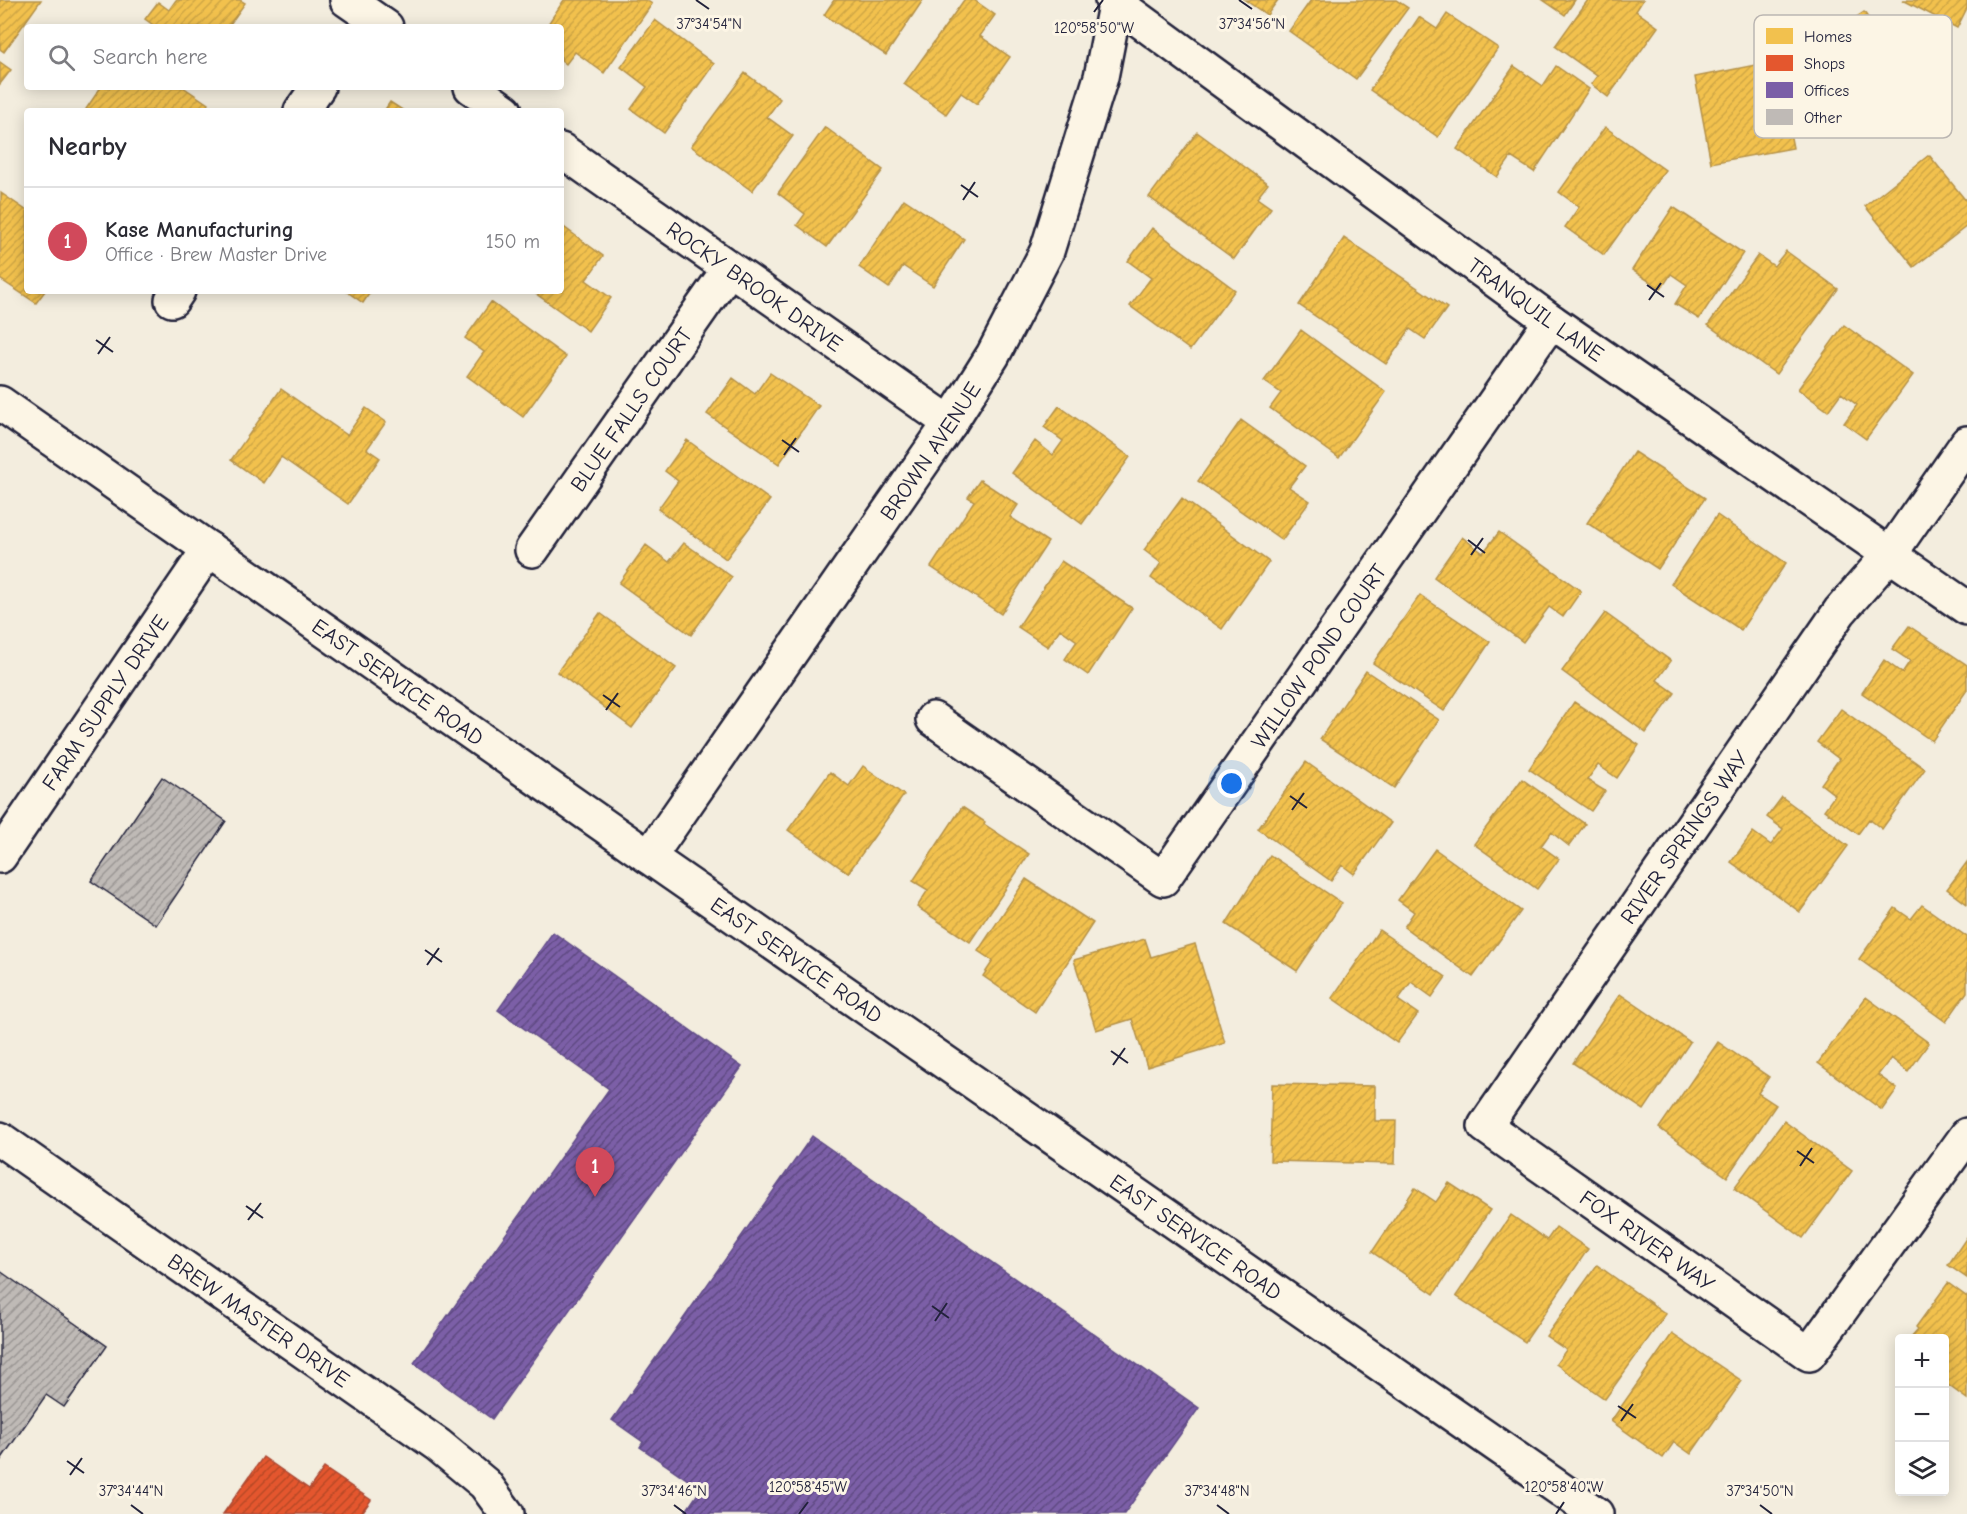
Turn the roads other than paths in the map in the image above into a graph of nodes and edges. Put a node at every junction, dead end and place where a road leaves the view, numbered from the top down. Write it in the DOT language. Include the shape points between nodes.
graph roads {
  1 [pos="1115,1"];
  2 [pos="316,90"];
  3 [pos="475,90"];
  4 [pos="303,108"];
  5 [pos="502,108"];
  6 [pos="564,152"];
  7 [pos="729,269"];
  8 [pos="1551,321"];
  9 [pos="0,403"];
  10 [pos="950,423"];
  11 [pos="1967,443"];
  12 [pos="209,549"];
  13 [pos="532,550"];
  14 [pos="1890,554"];
  15 [pos="1967,608"];
  16 [pos="933,719"];
  17 [pos="0,856"];
  18 [pos="649,857"];
  19 [pos="1485,1126"];
  20 [pos="1967,1135"];
  21 [pos="0,1139"];
  22 [pos="507,1514"];
  23 [pos="1596,1514"];
  1 -- 8 [label="street, TRANQUIL LANE"];
  1 -- 10 [label="street, BROWN AVENUE" via="1101,77 1047,251 993,354"];
  2 -- 4 [label="street"];
  3 -- 5 [label="street"];
  6 -- 7 [label="street, ROCKY BROOK DRIVE"];
  7 -- 10 [label="street, ROCKY BROOK DRIVE"];
  7 -- 13 [label="street, BLUE FALLS COURT"];
  8 -- 14 [label="street, TRANQUIL LANE"];
  8 -- 16 [label="street, WILLOW POND COURT" via="1163,879"];
  9 -- 12 [label="street, EAST SERVICE ROAD"];
  10 -- 18 [label="street, BROWN AVENUE"];
  11 -- 14 [label="street, RIVER SPRINGS WAY"];
  12 -- 17 [label="street, FARM SUPPLY DRIVE"];
  12 -- 18 [label="street, EAST SERVICE ROAD"];
  14 -- 15 [label="street, TRANQUIL LANE"];
  14 -- 19 [label="street, RIVER SPRINGS WAY" via="1840,611"];
  18 -- 23 [label="street, EAST SERVICE ROAD"];
  19 -- 20 [label="street, FOX RIVER WAY" via="1809,1354"];
  21 -- 22 [label="street, BREW MASTER DRIVE" via="438,1445 485,1484"];
}
